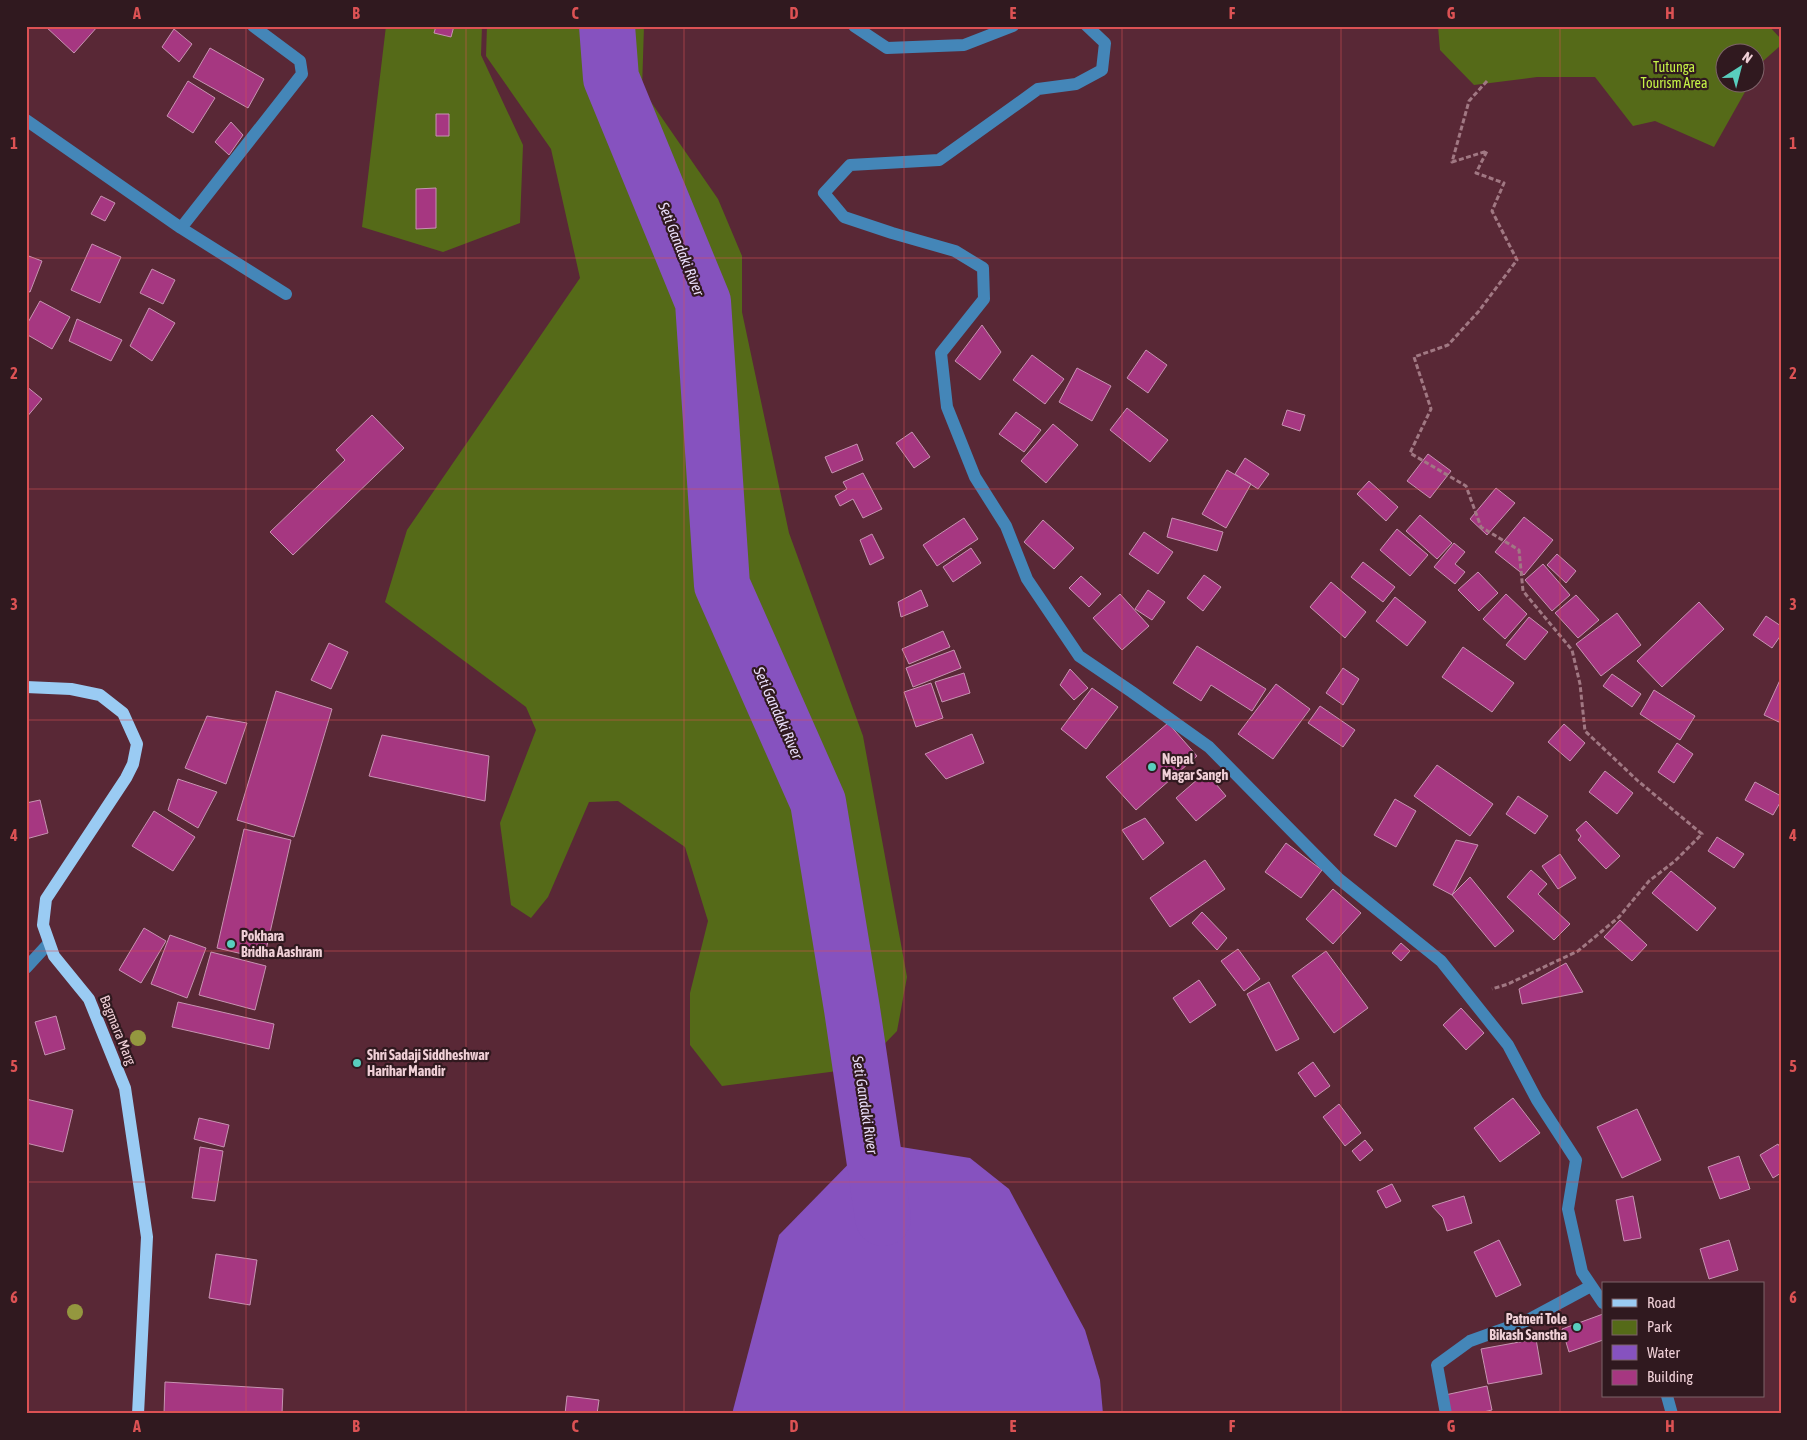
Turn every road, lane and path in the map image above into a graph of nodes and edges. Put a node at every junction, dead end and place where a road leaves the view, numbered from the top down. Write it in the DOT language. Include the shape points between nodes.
graph roads {
  1 [pos="253,26"];
  2 [pos="854,26"];
  3 [pos="1013,26"];
  4 [pos="1087,26"];
  5 [pos="1487,81"];
  6 [pos="26,120"];
  7 [pos="181,228"];
  8 [pos="286,294"];
  9 [pos="26,687"];
  10 [pos="49,944"];
  11 [pos="26,968"];
  12 [pos="1468,995"];
  13 [pos="1591,1286"];
  14 [pos="1602,1301"];
  15 [pos="1668,1398"];
  16 [pos="138,1414"];
  17 [pos="1446,1414"];
  18 [pos="1672,1414"];
  1 -- 7 [label="street" via="300,61 302,74"];
  2 -- 3 [label="street" via="887,48 964,46"];
  4 -- 12 [label="street" via="1105,43 1102,70 1076,84 1038,89 939,160 850,165 824,193 844,217 955,251 983,268 984,299 940,353 947,407 975,477 1006,526 1028,579 1079,656 1209,747 1339,879 1441,961"];
  5 -- 12 [label="path" via="1469,101 1452,162 1487,151 1476,173 1504,183 1492,211 1517,260 1448,345 1414,357 1431,409 1410,453 1466,486 1481,527 1519,550 1523,591 1572,650 1580,684 1585,731 1638,781 1702,834 1676,862 1650,881 1619,917 1578,951 1508,984"];
  6 -- 7 [label="street"];
  7 -- 8 [label="street"];
  9 -- 10 [label="main road, Bagmara Marg" via="71,689 100,695 123,712 137,744 126,778 46,899 43,925"];
  10 -- 11 [label="street"];
  10 -- 16 [label="main road, Bagmara Marg" via="54,956 90,998 125,1088 147,1237"];
  12 -- 13 [label="street" via="1508,1045 1537,1100 1576,1160 1568,1209 1582,1272"];
  13 -- 14 [label="street"];
  13 -- 17 [label="street" via="1526,1321 1470,1341 1437,1365"];
  15 -- 18 [label="street"];
}
